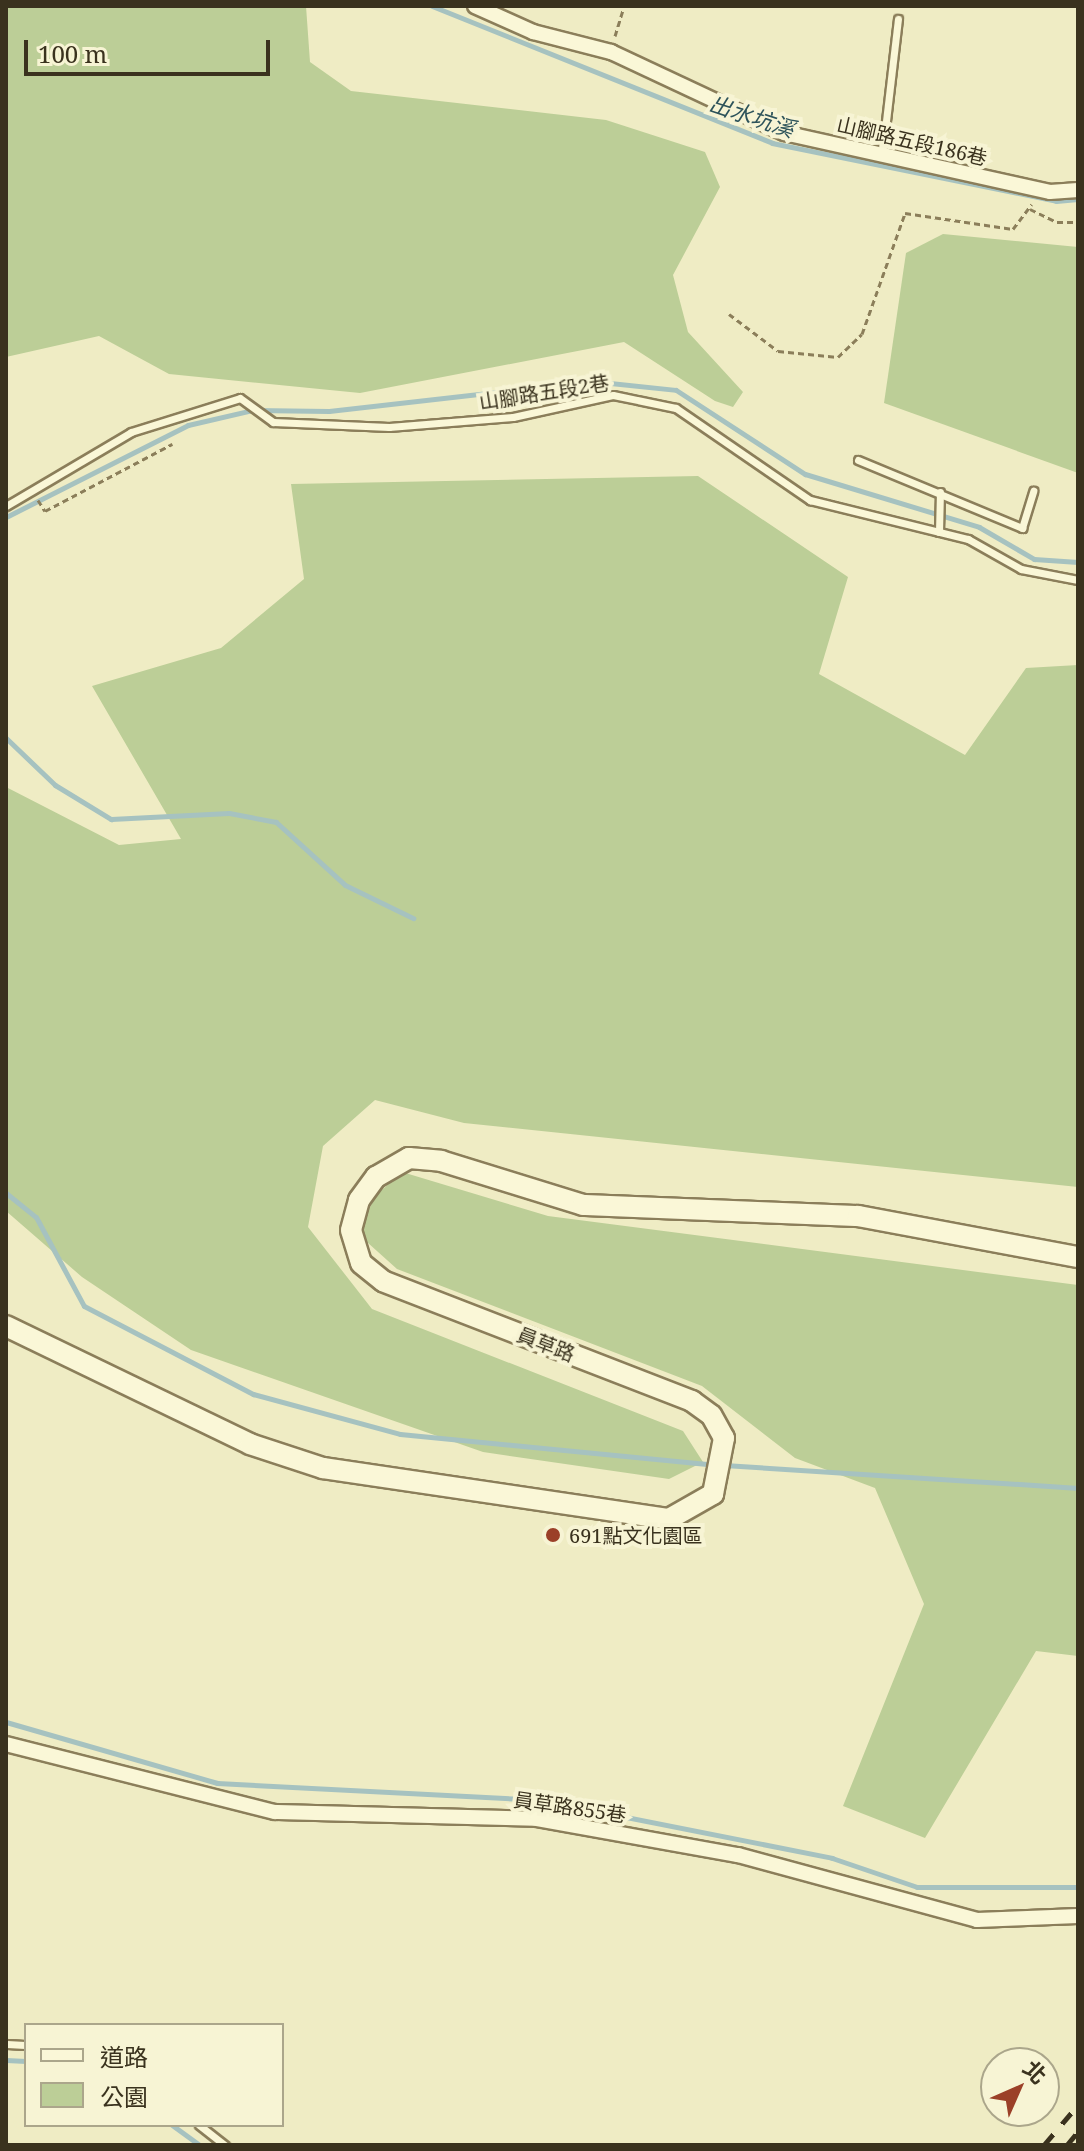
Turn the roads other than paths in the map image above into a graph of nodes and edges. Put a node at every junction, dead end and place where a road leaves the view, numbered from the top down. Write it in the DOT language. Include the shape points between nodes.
graph roads {
  1 [pos="475,6"];
  2 [pos="898,19"];
  3 [pos="882,155"];
  4 [pos="1078,190"];
  5 [pos="858,460"];
  6 [pos="1033,491"];
  7 [pos="940,492"];
  8 [pos="6,506"];
  9 [pos="939,532"];
  10 [pos="1078,580"];
  11 [pos="1078,1257"];
  12 [pos="6,1326"];
  13 [pos="6,1744"];
  14 [pos="1078,1916"];
  15 [pos="202,2127"];
  16 [pos="225,2145"];
  1 -- 3 [label="street, 山腳路五段186巷" via="533,32 611,52 784,133"];
  2 -- 3 [label="lane"];
  3 -- 4 [label="street, 山腳路五段186巷" via="1050,192"];
  5 -- 7 [label="lane"];
  6 -- 7 [label="lane" via="1022,528"];
  7 -- 9 [label="lane"];
  8 -- 9 [label="lane, 山腳路五段2巷" via="131,432 212,404 250,401 273,422 420,424 513,417 613,395 676,408 810,500"];
  9 -- 10 [label="lane, 山腳路五段2巷" via="1054,580"];
  11 -- 12 [label="main road, 員草路" via="858,1216 583,1205 441,1161 409,1158 376,1177 351,1230 361,1263 383,1281 692,1401 711,1415 724,1438 713,1494 669,1519 323,1468 250,1444"];
  13 -- 14 [label="street, 員草路855巷" via="275,1812 537,1819 738,1855 977,1920"];
  15 -- 16 [label="lane"];
}
